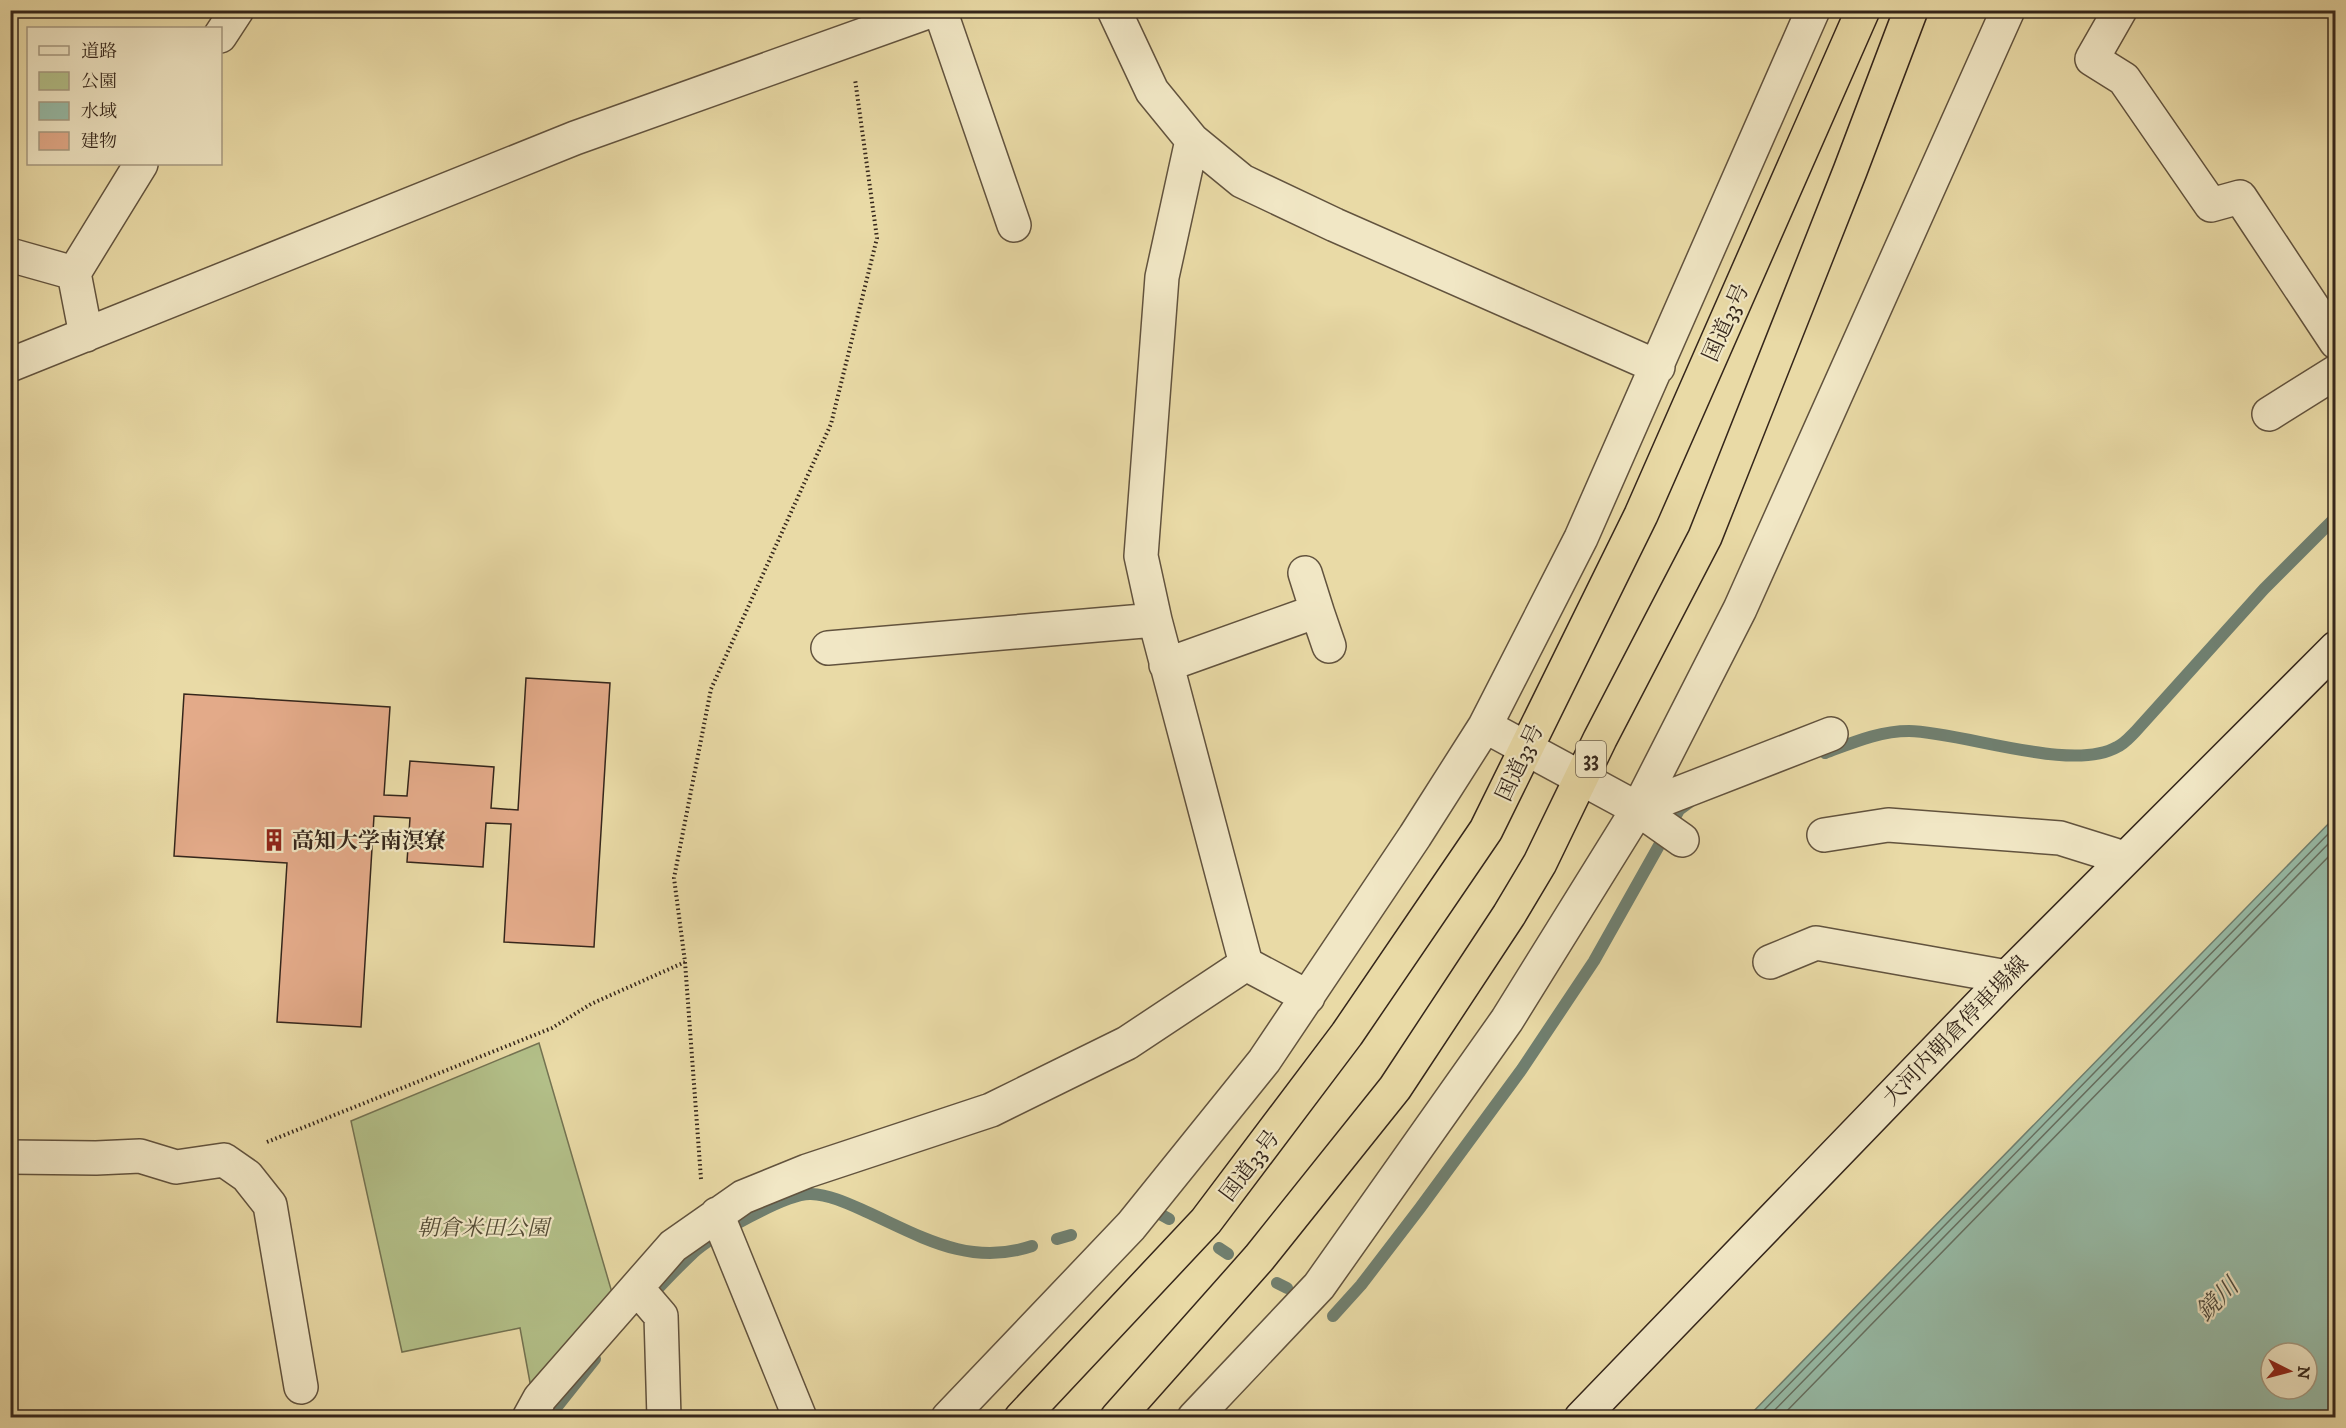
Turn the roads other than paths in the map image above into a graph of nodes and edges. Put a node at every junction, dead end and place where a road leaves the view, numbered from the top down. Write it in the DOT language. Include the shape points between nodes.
graph roads {
  1 [pos="237,10"];
  2 [pos="933,10"];
  3 [pos="940,10"];
  4 [pos="1114,10"];
  5 [pos="1813,10"];
  6 [pos="1863,10"];
  7 [pos="1911,10"];
  8 [pos="2008,10"];
  9 [pos="2120,10"];
  10 [pos="222,33"];
  11 [pos="1192,140"];
  12 [pos="140,165"];
  13 [pos="1014,225"];
  14 [pos="10,255"];
  15 [pos="74,273"];
  16 [pos="86,335"];
  17 [pos="2336,342"];
  18 [pos="10,365"];
  19 [pos="1658,367"];
  20 [pos="2336,372"];
  21 [pos="2269,414"];
  22 [pos="1305,573"];
  23 [pos="1317,611"];
  24 [pos="1155,620"];
  25 [pos="1329,646"];
  26 [pos="828,648"];
  27 [pos="2336,648"];
  28 [pos="1166,665"];
  29 [pos="1485,726"];
  30 [pos="1831,734"];
  31 [pos="1526,748"];
  32 [pos="1581,778"];
  33 [pos="1638,809"];
  34 [pos="1824,835"];
  35 [pos="1682,840"];
  36 [pos="2124,858"];
  37 [pos="1770,962"];
  38 [pos="1246,964"];
  39 [pos="2007,977"];
  40 [pos="1308,997"];
  41 [pos="10,1157"];
  42 [pos="717,1226"];
  43 [pos="645,1298"];
  44 [pos="301,1387"];
  45 [pos="529,1418"];
  46 [pos="664,1418"];
  47 [pos="800,1418"];
  48 [pos="948,1418"];
  49 [pos="1021,1418"];
  50 [pos="1117,1418"];
  51 [pos="1194,1418"];
  52 [pos="1581,1418"];
  1 -- 10 [label="street"];
  2 -- 16 [label="street" via="575,138"];
  3 -- 13 [label="street"];
  4 -- 11 [label="street" via="1152,92"];
  5 -- 19 [label="street"];
  6 -- 31 [label="highway, 国道33号" via="1641,515"];
  7 -- 32 [label="highway, 33" via="1705,537"];
  8 -- 33 [label="street" via="1740,609"];
  9 -- 17 [label="street" via="2092,59 2124,80 2211,205 2240,197"];
  11 -- 19 [label="street" via="1242,181"];
  11 -- 24 [label="street" via="1162,277 1141,556"];
  12 -- 15 [label="street"];
  14 -- 15 [label="street"];
  15 -- 16 [label="street"];
  16 -- 18 [label="street"];
  19 -- 29 [label="street" via="1581,538"];
  20 -- 21 [label="street"];
  22 -- 23 [label="street"];
  23 -- 25 [label="street"];
  23 -- 28 [label="street"];
  24 -- 26 [label="street"];
  24 -- 28 [label="street"];
  27 -- 36 [label="street, 大河内朝倉停車場線"];
  28 -- 38 [label="street"];
  29 -- 31 [label="street"];
  29 -- 40 [label="street"];
  30 -- 33 [label="street"];
  31 -- 32 [label="street"];
  31 -- 49 [label="highway, 国道33号" via="1486,830 1418,932 1214,1212"];
  32 -- 33 [label="street"];
  32 -- 50 [label="highway, 33" via="1540,863 1509,915 1395,1088 1259,1258"];
  33 -- 35 [label="street"];
  33 -- 51 [label="street" via="1507,1020 1319,1286"];
  34 -- 36 [label="street" via="1888,825 2060,838"];
  36 -- 39 [label="street, 大河内朝倉停車場線"];
  37 -- 39 [label="street" via="1816,944"];
  38 -- 40 [label="street"];
  38 -- 42 [label="street" via="1126,1043 990,1110 807,1171 743,1197"];
  39 -- 52 [label="street, 大河内朝倉停車場線"];
  40 -- 48 [label="street" via="1264,1061 1131,1226"];
  41 -- 44 [label="street" via="140,1156 176,1167 225,1160 248,1176 270,1205"];
  42 -- 43 [label="street" via="673,1246"];
  42 -- 47 [label="street"];
  43 -- 45 [label="street" via="540,1398"];
  43 -- 46 [label="street" via="661,1316"];
}
